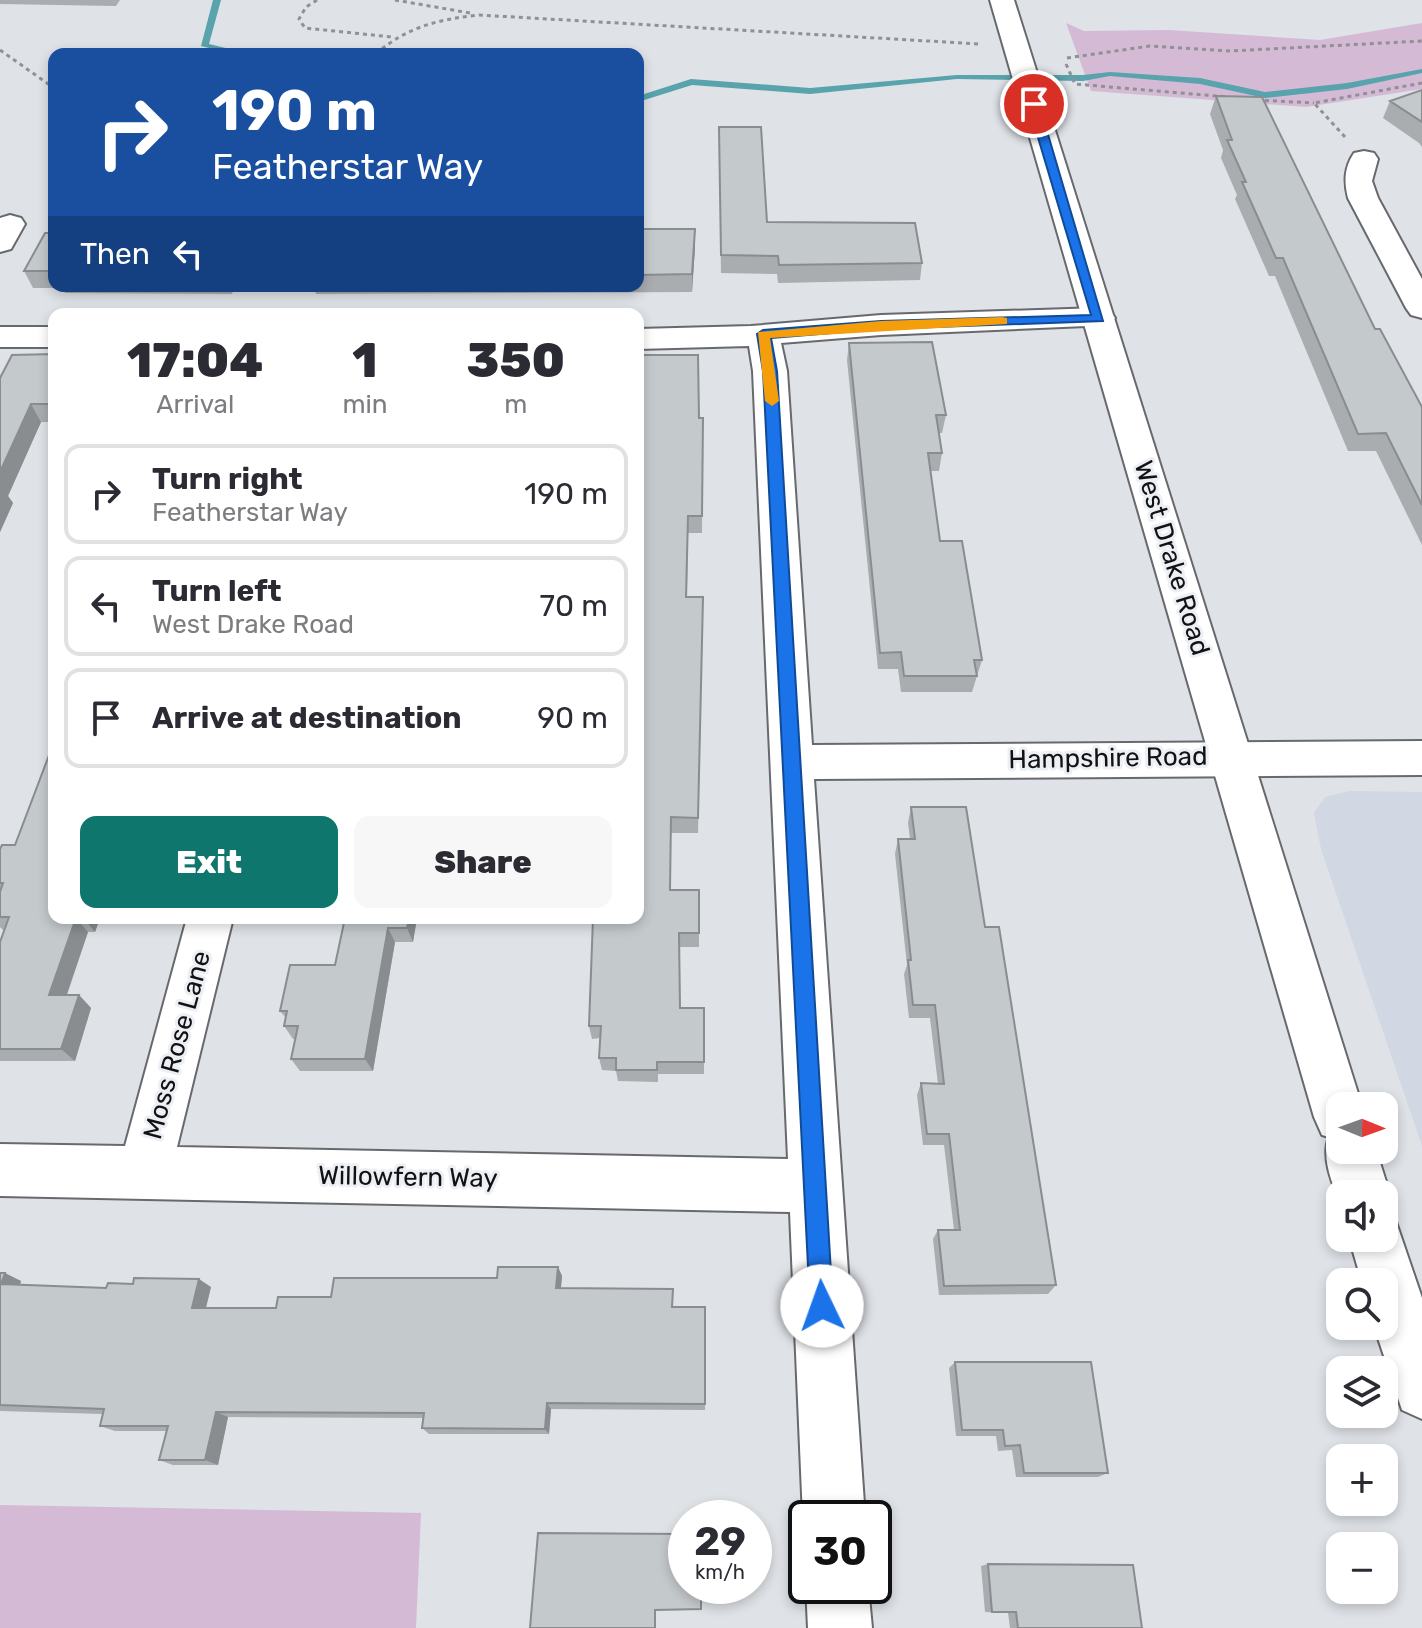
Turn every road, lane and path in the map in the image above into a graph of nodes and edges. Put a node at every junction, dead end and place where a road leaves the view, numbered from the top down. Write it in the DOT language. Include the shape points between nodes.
graph roads {
  1 [pos="317,0"];
  2 [pos="395,0"];
  3 [pos="1002,0"];
  4 [pos="479,15"];
  5 [pos="392,37"];
  6 [pos="1422,41"];
  7 [pos="382,48"];
  8 [pos="0,50"];
  9 [pos="1067,58"];
  10 [pos="1066,64"];
  11 [pos="1022,65"];
  12 [pos="1422,83"];
  13 [pos="48,84"];
  14 [pos="1231,97"];
  15 [pos="1245,99"];
  16 [pos="1314,103"];
  17 [pos="1356,149"];
  18 [pos="1422,308"];
  19 [pos="1099,318"];
  20 [pos="763,334"];
  21 [pos="0,337"];
  22 [pos="48,337"];
  23 [pos="644,339"];
  24 [pos="1231,755"];
  25 [pos="1422,758"];
  26 [pos="794,762"];
  27 [pos="209,924"];
  28 [pos="1332,1092"];
  29 [pos="0,1170"];
  30 [pos="143,1172"];
  31 [pos="815,1186"];
  32 [pos="1380,1252"];
  33 [pos="1422,1390"];
  34 [pos="833,1500"];
  35 [pos="838,1604"];
  36 [pos="840,1628"];
  1 -- 5 [label="path" via="299,19 305,28"];
  2 -- 4 [label="path"];
  3 -- 11 [label="street, West Drake Road"];
  4 -- 5 [label="path" via="434,20"];
  4 -- 11 [label="path" via="770,29"];
  5 -- 7 [label="path"];
  6 -- 9 [label="path" via="1244,51 1150,46"];
  8 -- 13 [label="path"];
  10 -- 14 [label="path" via="1075,84"];
  11 -- 19 [label="street, West Drake Road"];
  12 -- 16 [label="path"];
  15 -- 16 [label="path"];
  16 -- 17 [label="path"];
  17 -- 18 [label="street" via="1363,198"];
  19 -- 20 [label="street"];
  19 -- 24 [label="street, West Drake Road"];
  20 -- 23 [label="street"];
  20 -- 26 [label="street" via="770,371"];
  21 -- 22 [label="street"];
  24 -- 25 [label="street, Hampshire Road"];
  24 -- 26 [label="street, Hampshire Road"];
  24 -- 28 [label="street, West Drake Road"];
  26 -- 31 [label="street"];
  27 -- 30 [label="street, Moss Rose Lane"];
  29 -- 30 [label="street, Willowfern Way"];
  30 -- 31 [label="street, Willowfern Way"];
  31 -- 34 [label="street"];
  32 -- 33 [label="street"];
  35 -- 36 [label="street"];
}
